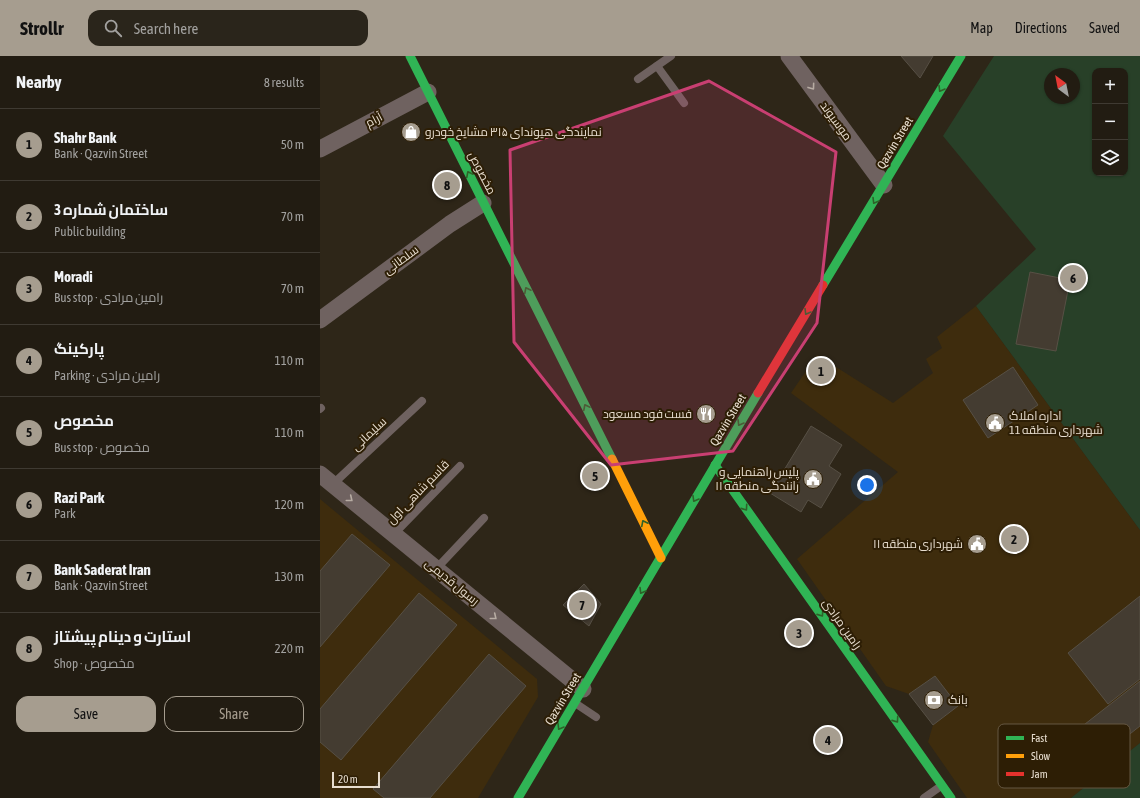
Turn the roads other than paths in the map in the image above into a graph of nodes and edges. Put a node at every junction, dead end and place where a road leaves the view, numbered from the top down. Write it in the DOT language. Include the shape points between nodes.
graph roads {
  1 [pos="410,56"];
  2 [pos="671,56"];
  3 [pos="789,56"];
  4 [pos="961,56"];
  5 [pos="657,66"];
  6 [pos="638,79"];
  7 [pos="428,92"];
  8 [pos="684,103"];
  9 [pos="320,149"];
  10 [pos="884,185"];
  11 [pos="483,203"];
  12 [pos="320,320"];
  13 [pos="422,401"];
  14 [pos="715,465"];
  15 [pos="460,466"];
  16 [pos="326,479"];
  17 [pos="484,518"];
  18 [pos="394,534"];
  19 [pos="662,558"];
  20 [pos="436,569"];
  21 [pos="579,696"];
  22 [pos="596,717"];
  23 [pos="942,786"];
  24 [pos="518,798"];
  25 [pos="924,798"];
  26 [pos="951,798"];
  1 -- 7 [label="main road, مخصوص"];
  2 -- 5 [label="lane"];
  3 -- 10 [label="street, موسیوند, one-way"];
  4 -- 10 [label="main road, Qazvin Street, one-way"];
  5 -- 6 [label="lane"];
  5 -- 8 [label="lane"];
  7 -- 9 [label="street, آرام"];
  11 -- 7 [label="main road, مخصوص, one-way"];
  10 -- 14 [label="main road, Qazvin Street, one-way"];
  11 -- 12 [label="street, سلطانی" via="450,224"];
  19 -- 11 [label="main road, مخصوص, one-way"];
  13 -- 16 [label="lane, سلیمانی"];
  14 -- 19 [label="main road, Qazvin Street, one-way"];
  14 -- 23 [label="main road, رامین مرادی, one-way"];
  15 -- 18 [label="lane, قاسم شاهی اول"];
  16 -- 18 [label="street, رسول قدیمی, one-way"];
  17 -- 20 [label="lane"];
  18 -- 20 [label="street, رسول قدیمی"];
  19 -- 21 [label="main road, Qazvin Street, one-way"];
  20 -- 21 [label="street, رسول قدیمی, one-way"];
  21 -- 22 [label="lane"];
  21 -- 24 [label="main road, Qazvin Street, one-way"];
  23 -- 25 [label="lane"];
  23 -- 26 [label="main road, رامین مرادی"];
}
